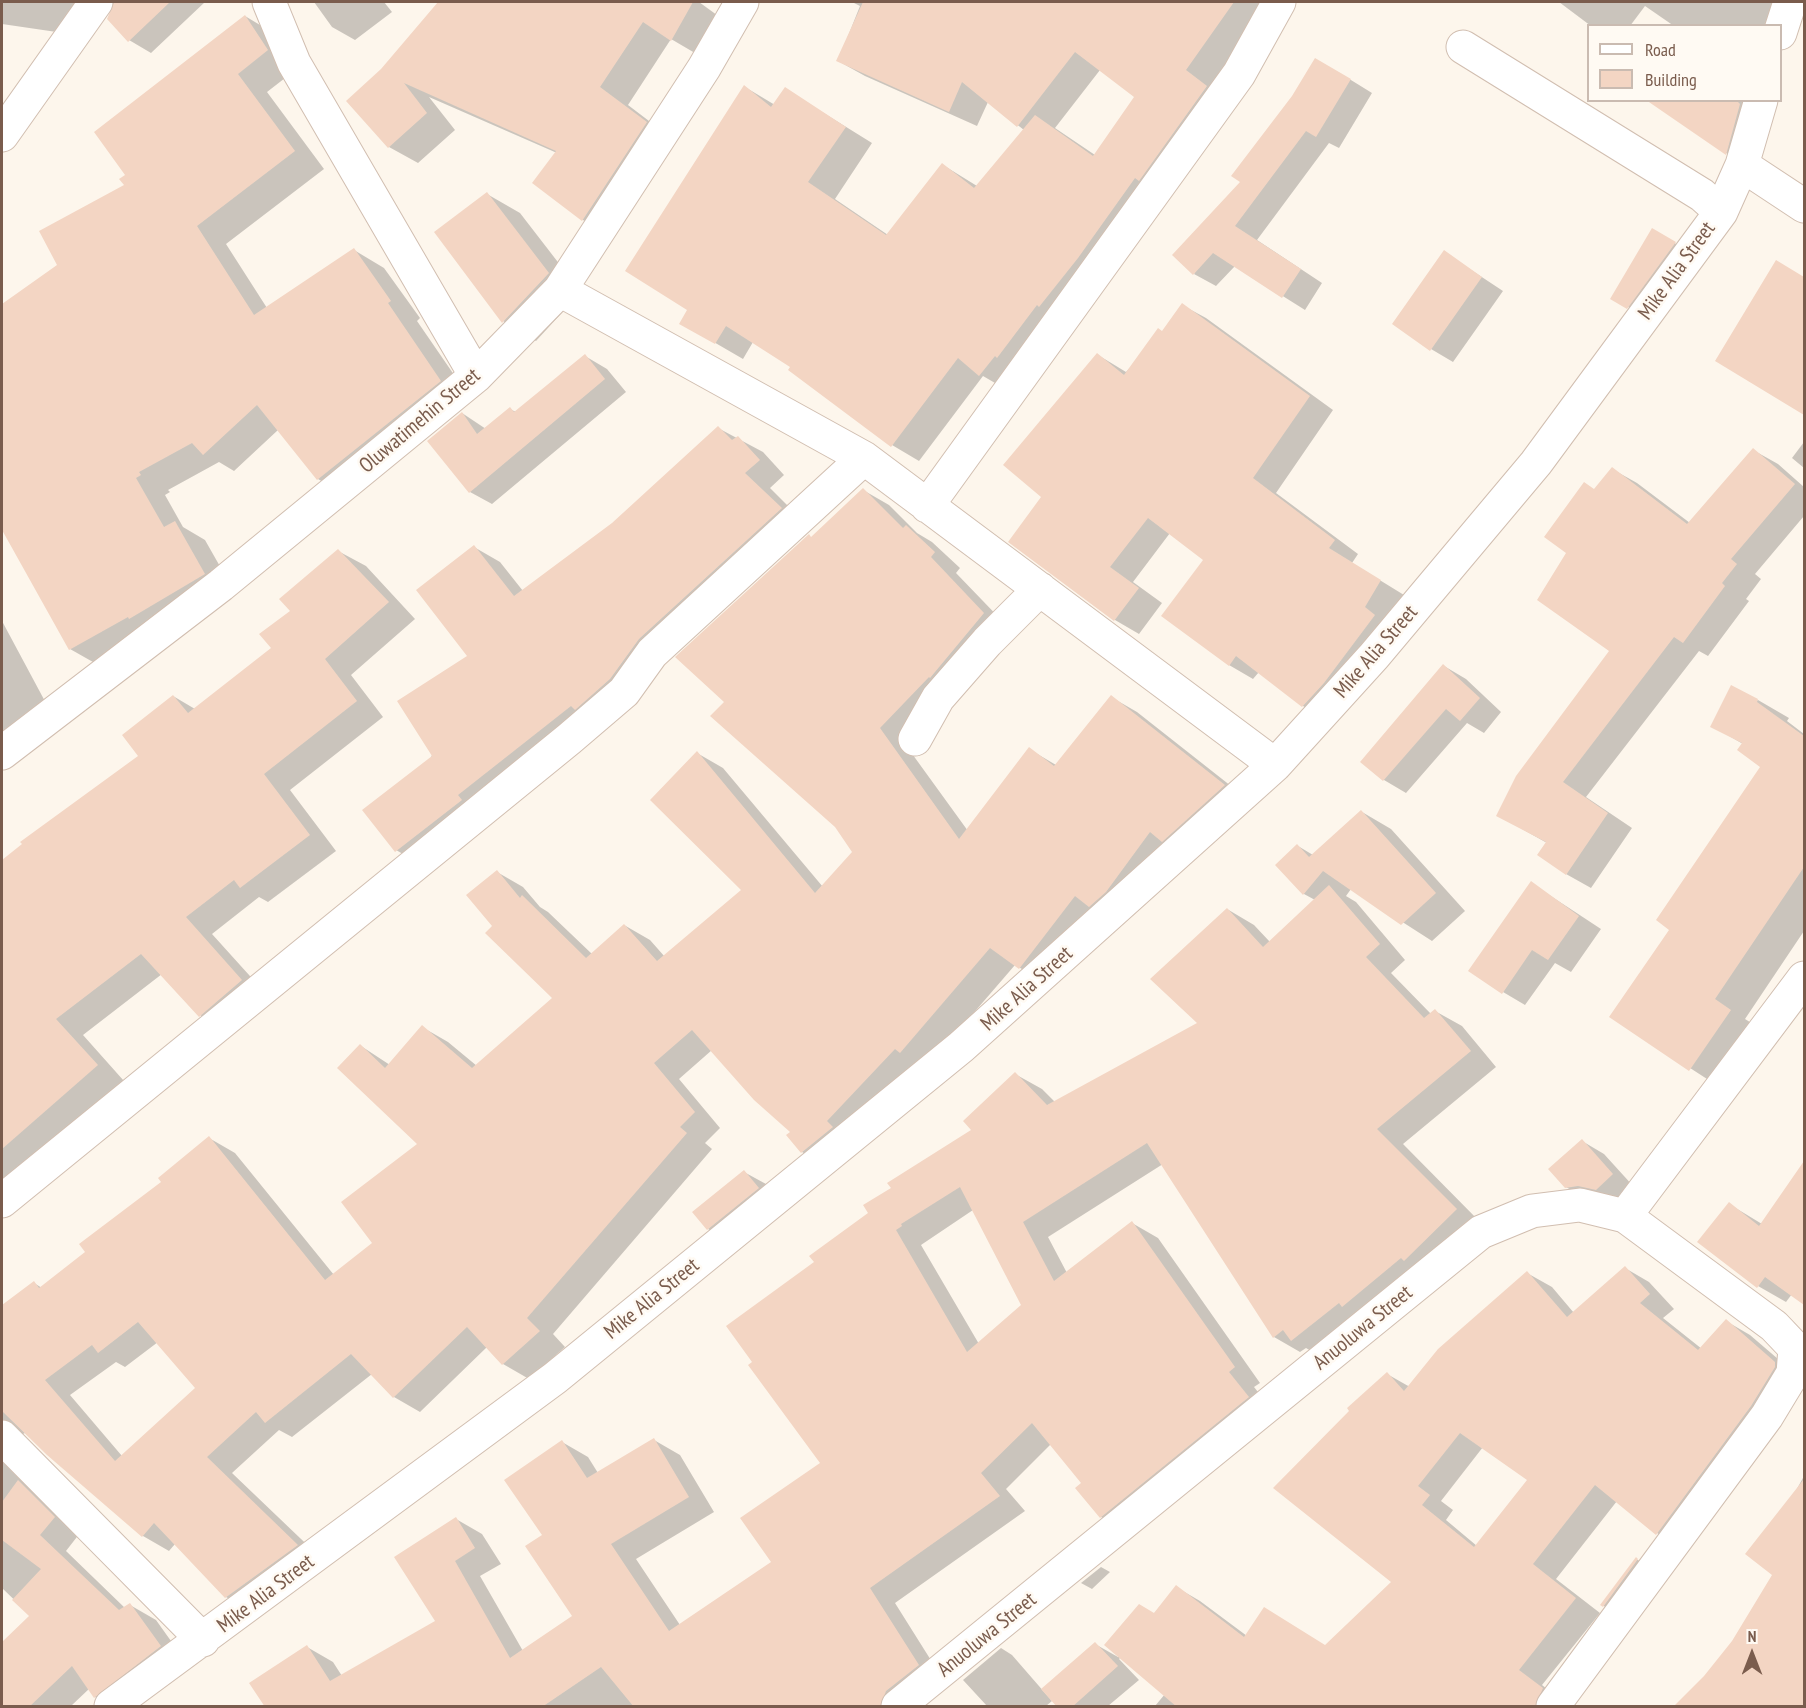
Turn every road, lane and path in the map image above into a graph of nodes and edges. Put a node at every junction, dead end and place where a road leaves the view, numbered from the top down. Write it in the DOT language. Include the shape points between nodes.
graph roads {
  1 [pos="96,2"];
  2 [pos="268,2"];
  3 [pos="742,2"];
  4 [pos="1279,2"];
  5 [pos="1790,2"];
  6 [pos="1782,27"];
  7 [pos="1463,47"];
  8 [pos="1760,102"];
  9 [pos="2,135"];
  10 [pos="1742,165"];
  11 [pos="1804,206"];
  12 [pos="1721,212"];
  13 [pos="560,290"];
  14 [pos="476,376"];
  15 [pos="864,458"];
  16 [pos="927,506"];
  17 [pos="1040,589"];
  18 [pos="915,739"];
  19 [pos="2,753"];
  20 [pos="1275,765"];
  21 [pos="1804,978"];
  22 [pos="2,1201"];
  23 [pos="1625,1216"];
  24 [pos="2,1437"];
  25 [pos="203,1640"];
  26 [pos="111,1707"];
  27 [pos="898,1707"];
  28 [pos="1553,1707"];
  1 -- 9 [label="street"];
  2 -- 14 [label="street" via="294,63"];
  3 -- 13 [label="street, Oluwatimehin Street" via="704,68"];
  4 -- 16 [label="street" via="1239,74"];
  5 -- 6 [label="street"];
  7 -- 12 [label="street" via="1702,195"];
  8 -- 10 [label="street, Mike Alia Street"];
  10 -- 11 [label="street"];
  10 -- 12 [label="street, Mike Alia Street"];
  12 -- 20 [label="street, Mike Alia Street" via="1536,463 1374,656"];
  13 -- 14 [label="street, Oluwatimehin Street"];
  13 -- 15 [label="street"];
  14 -- 19 [label="street, Oluwatimehin Street" via="221,585"];
  15 -- 16 [label="street"];
  15 -- 22 [label="street" via="652,653 624,692"];
  16 -- 17 [label="street"];
  17 -- 18 [label="street" via="938,698"];
  17 -- 20 [label="street"];
  20 -- 25 [label="street, Mike Alia Street" via="943,1062 555,1378"];
  21 -- 23 [label="street"];
  23 -- 27 [label="street, Anuoluwa Street" via="1580,1205 1532,1211 1481,1232"];
  23 -- 28 [label="street" via="1774,1326 1795,1348 1793,1373 1767,1416"];
  24 -- 25 [label="street"];
  25 -- 26 [label="street, Mike Alia Street"];
}
